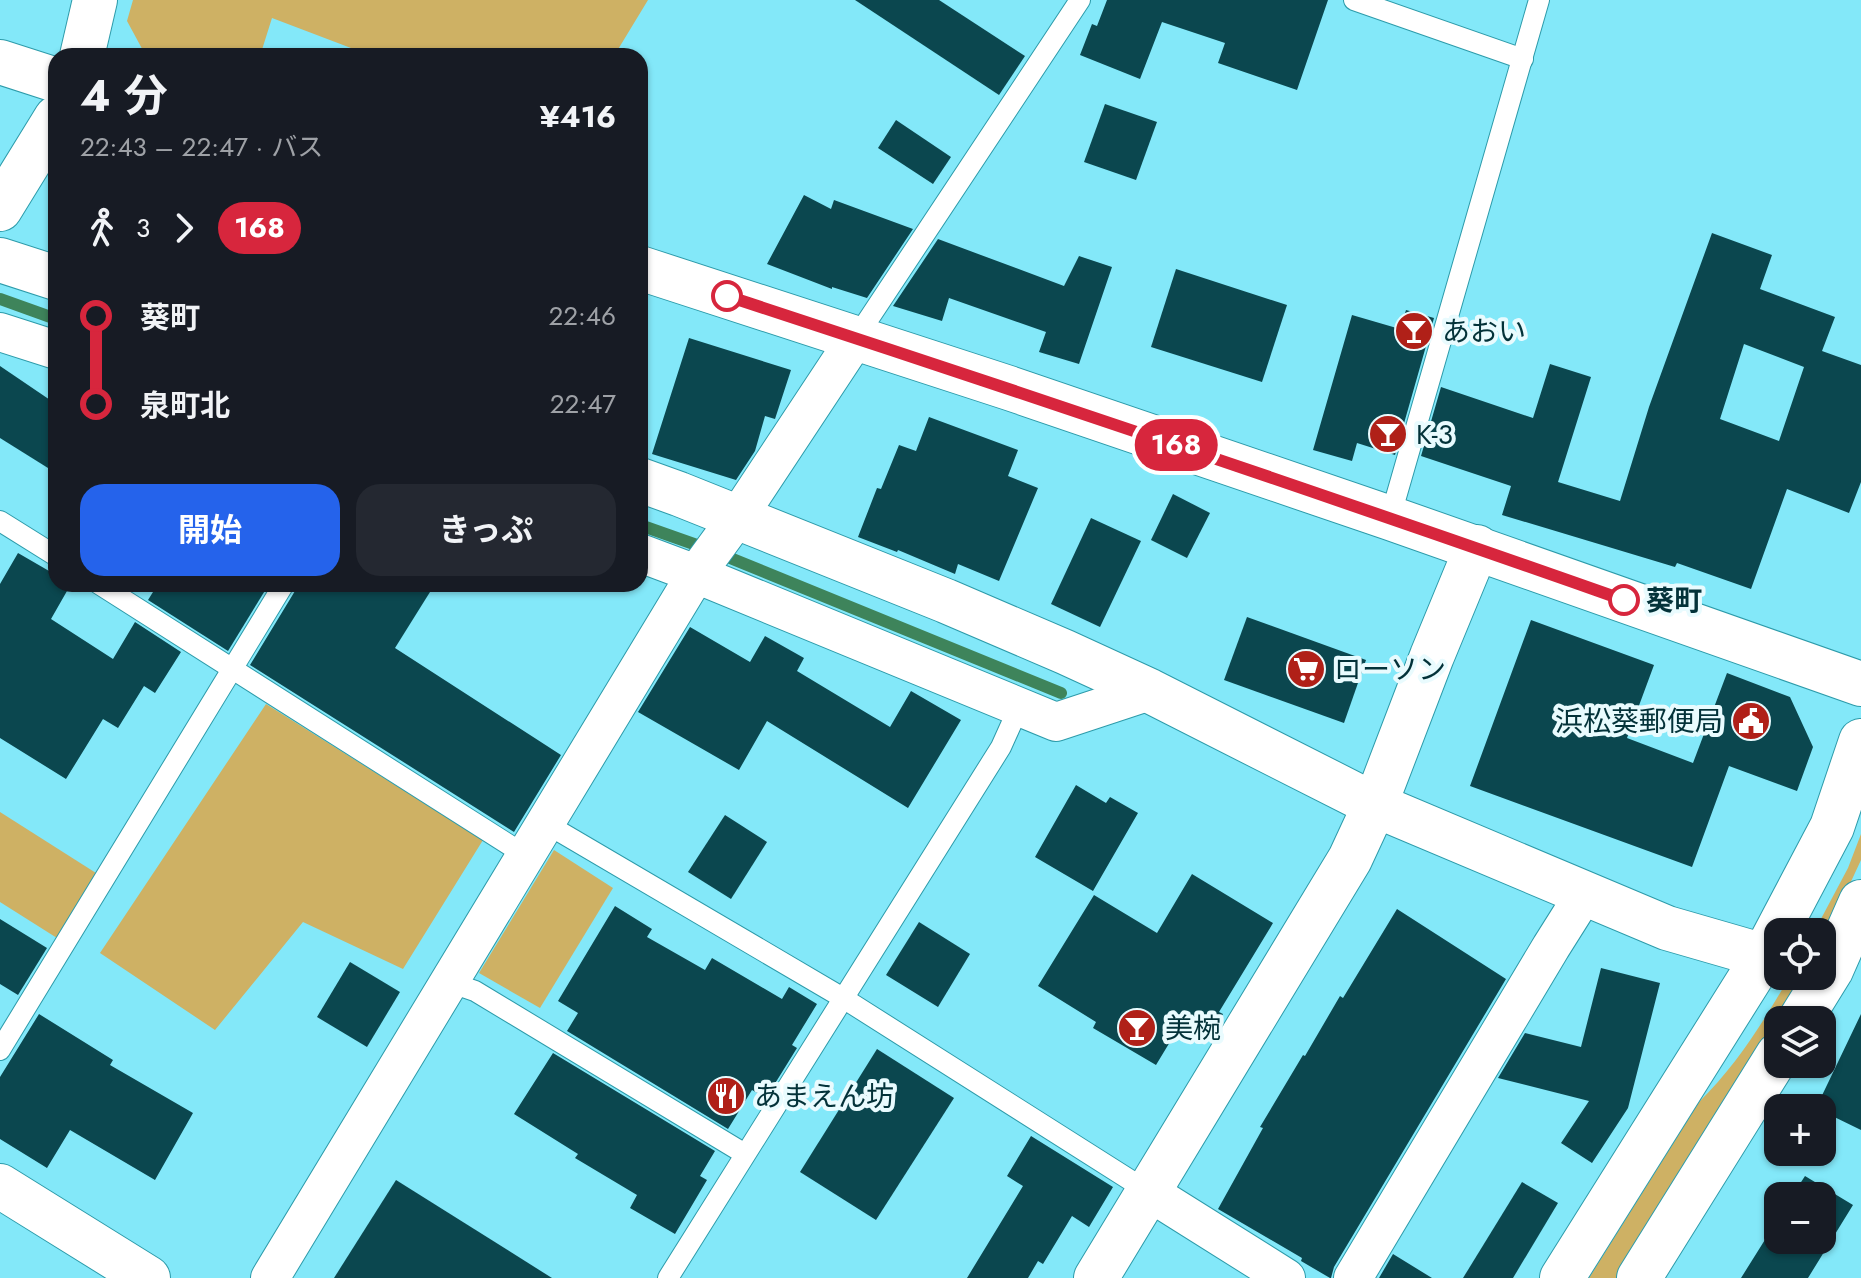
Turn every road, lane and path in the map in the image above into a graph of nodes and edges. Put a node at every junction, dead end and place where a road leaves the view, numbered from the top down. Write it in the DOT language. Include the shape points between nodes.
graph roads {
  1 [pos="95,0"];
  2 [pos="1080,0"];
  3 [pos="1354,0"];
  4 [pos="1539,0"];
  5 [pos="84,48"];
  6 [pos="1523,59"];
  7 [pos="0,62"];
  8 [pos="48,77"];
  9 [pos="48,131"];
  10 [pos="0,209"];
  11 [pos="0,260"];
  12 [pos="648,271"];
  13 [pos="48,275"];
  14 [pos="0,332"];
  15 [pos="856,338"];
  16 [pos="48,347"];
  17 [pos="648,483"];
  18 [pos="737,518"];
  19 [pos="1390,518"];
  20 [pos="0,521"];
  21 [pos="1477,547"];
  22 [pos="48,551"];
  23 [pos="648,556"];
  24 [pos="696,574"];
  25 [pos="112,592"];
  26 [pos="279,592"];
  27 [pos="234,670"];
  28 [pos="1861,684"];
  29 [pos="1150,691"];
  30 [pos="1019,707"];
  31 [pos="1861,741"];
  32 [pos="1375,805"];
  33 [pos="545,823"];
  34 [pos="525,855"];
  35 [pos="1585,893"];
  36 [pos="1861,902"];
  37 [pos="1784,918"];
  38 [pos="1764,956"];
  39 [pos="1846,975"];
  40 [pos="449,982"];
  41 [pos="843,998"];
  42 [pos="1814,1006"];
  43 [pos="0,1050"];
  44 [pos="1764,1077"];
  45 [pos="745,1154"];
  46 [pos="0,1186"];
  47 [pos="1149,1192"];
  48 [pos="148,1278"];
  49 [pos="270,1278"];
  50 [pos="668,1278"];
  51 [pos="1096,1278"];
  52 [pos="1286,1278"];
  53 [pos="1353,1278"];
  54 [pos="1562,1278"];
  55 [pos="1639,1278"];
  1 -- 5 [label="main road"];
  2 -- 15 [label="lane"];
  3 -- 6 [label="lane"];
  4 -- 6 [label="lane"];
  6 -- 19 [label="lane"];
  7 -- 8 [label="main road"];
  9 -- 10 [label="main road"];
  11 -- 13 [label="main road"];
  12 -- 15 [label="main road"];
  14 -- 16 [label="street"];
  15 -- 18 [label="street"];
  15 -- 19 [label="main road"];
  17 -- 18 [label="main road"];
  18 -- 24 [label="street"];
  18 -- 29 [label="main road" via="946,601"];
  19 -- 21 [label="main road"];
  20 -- 22 [label="lane"];
  21 -- 28 [label="main road"];
  21 -- 32 [label="main road"];
  23 -- 24 [label="street"];
  24 -- 30 [label="street"];
  24 -- 33 [label="street"];
  25 -- 27 [label="lane"];
  26 -- 27 [label="lane"];
  27 -- 34 [label="lane"];
  27 -- 43 [label="lane"];
  29 -- 30 [label="street" via="1056,722"];
  29 -- 32 [label="main road"];
  30 -- 41 [label="lane" via="1001,747"];
  31 -- 37 [label="main road" via="1832,827"];
  32 -- 35 [label="main road"];
  32 -- 47 [label="main road" via="1350,859"];
  33 -- 34 [label="street"];
  33 -- 41 [label="lane"];
  34 -- 40 [label="street"];
  35 -- 38 [label="main road" via="1667,928"];
  35 -- 53 [label="street"];
  36 -- 39 [label="main road"];
  38 -- 54 [label="main road"];
  39 -- 42 [label="main road"];
  40 -- 45 [label="lane" via="475,991"];
  40 -- 49 [label="street"];
  41 -- 45 [label="lane"];
  41 -- 47 [label="lane"];
  44 -- 55 [label="main road"];
  45 -- 50 [label="lane"];
  46 -- 48 [label="main road"];
  47 -- 51 [label="main road"];
  47 -- 52 [label="street"];
}
